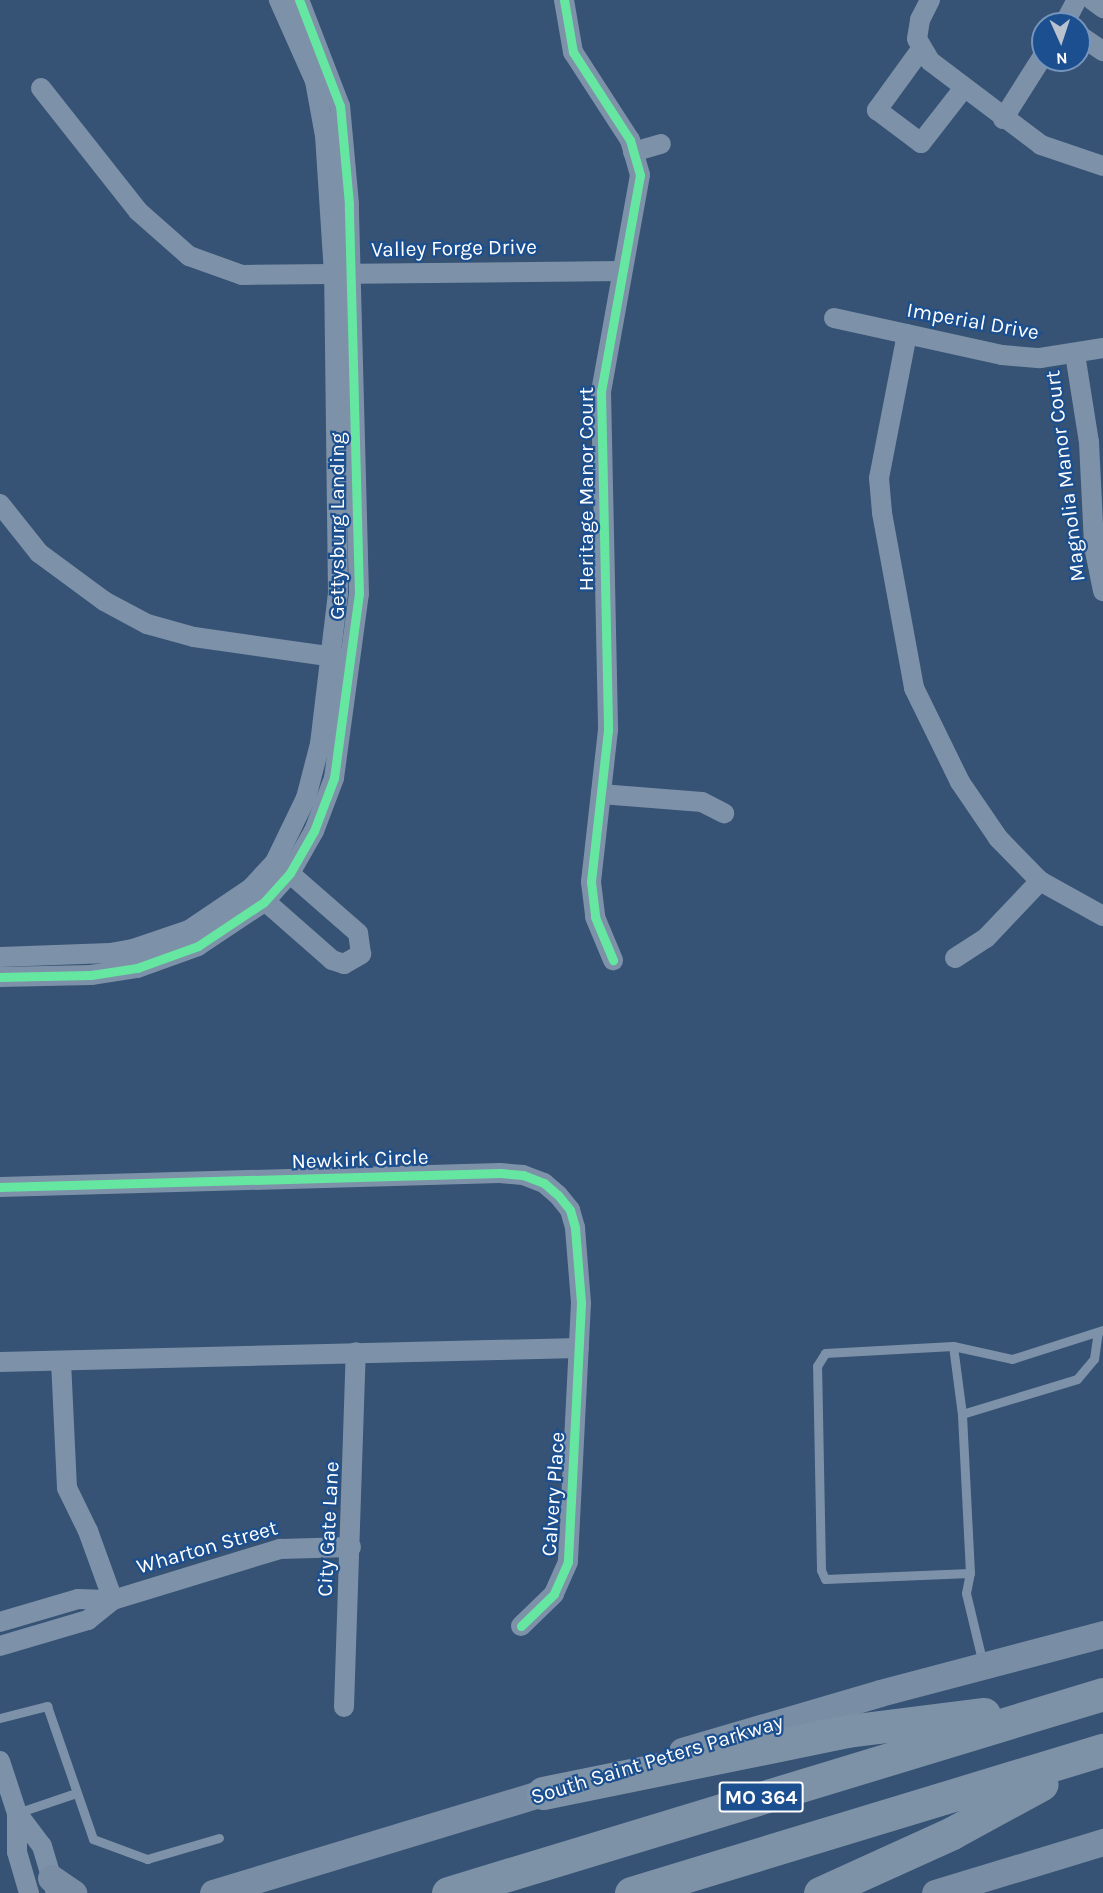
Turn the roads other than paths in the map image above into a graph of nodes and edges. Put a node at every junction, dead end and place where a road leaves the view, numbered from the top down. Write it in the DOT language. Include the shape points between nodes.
graph roads {
  1 [pos="279,0"];
  2 [pos="299,0"];
  3 [pos="564,0"];
  4 [pos="1092,0"];
  5 [pos="928,1"];
  6 [pos="1103,8"];
  7 [pos="922,48"];
  8 [pos="1033,72"];
  9 [pos="41,88"];
  10 [pos="963,89"];
  11 [pos="1003,119"];
  12 [pos="661,144"];
  13 [pos="633,152"];
  14 [pos="1103,166"];
  15 [pos="622,271"];
  16 [pos="343,274"];
  17 [pos="834,318"];
  18 [pos="907,334"];
  19 [pos="1103,348"];
  20 [pos="1075,354"];
  21 [pos="0,504"];
  22 [pos="1098,509"];
  23 [pos="1103,591"];
  24 [pos="329,657"];
  25 [pos="350,659"];
  26 [pos="601,794"];
  27 [pos="724,813"];
  28 [pos="283,868"];
  29 [pos="1040,881"];
  30 [pos="257,895"];
  31 [pos="1103,916"];
  32 [pos="0,957"];
  33 [pos="955,958"];
  34 [pos="614,960"];
  35 [pos="0,977"];
  36 [pos="0,1187"];
  37 [pos="1100,1331"];
  38 [pos="953,1346"];
  39 [pos="579,1348"];
  40 [pos="356,1352"];
  41 [pos="61,1361"];
  42 [pos="0,1362"];
  43 [pos="962,1414"];
  44 [pos="351,1547"];
  45 [pos="970,1573"];
  46 [pos="113,1600"];
  47 [pos="0,1622"];
  48 [pos="521,1626"];
  49 [pos="1103,1634"];
  50 [pos="0,1646"];
  51 [pos="984,1666"];
  52 [pos="1089,1698"];
  53 [pos="344,1707"];
  54 [pos="0,1718"];
  55 [pos="1101,1751"];
  56 [pos="0,1761"];
  57 [pos="76,1793"];
  58 [pos="543,1793"];
  59 [pos="16,1813"];
  60 [pos="219,1838"];
  61 [pos="1103,1842"];
  62 [pos="60,1888"];
  63 [pos="29,1893"];
  64 [pos="213,1893"];
  65 [pos="448,1893"];
  66 [pos="631,1893"];
  67 [pos="820,1893"];
  68 [pos="934,1893"];
  1 -- 16 [label="street, Gettysburg Landing" via="315,81"];
  2 -- 16 [label="street, Gettysburg Landing" via="340,106"];
  3 -- 13 [label="street, Heritage Manor Court" via="573,52 630,140"];
  4 -- 6 [label="street"];
  5 -- 7 [label="street" via="917,39"];
  7 -- 10 [label="street" via="930,61"];
  7 -- 10 [label="street" via="877,110 921,143"];
  8 -- 11 [label="street"];
  9 -- 16 [label="street, Valley Forge Drive" via="138,211 189,256 242,274"];
  10 -- 11 [label="street"];
  11 -- 14 [label="street" via="1041,145"];
  12 -- 13 [label="street"];
  13 -- 15 [label="street, Heritage Manor Court" via="640,175 638,205"];
  15 -- 16 [label="street, Valley Forge Drive"];
  15 -- 26 [label="street, Heritage Manor Court" via="601,391 608,730"];
  16 -- 24 [label="street, Gettysburg Landing" via="338,593"];
  16 -- 25 [label="street, Gettysburg Landing" via="359,594"];
  17 -- 18 [label="street, Imperial Drive"];
  18 -- 20 [label="street, Imperial Drive" via="1002,355 1040,358"];
  18 -- 29 [label="street" via="879,478 914,688 929,724 977,811"];
  19 -- 20 [label="street, Imperial Drive"];
  20 -- 22 [label="street, Magnolia Manor Court"];
  21 -- 24 [label="street" via="39,553 104,602 147,624 194,637"];
  22 -- 23 [label="street, Magnolia Manor Court" via="1094,546"];
  24 -- 25 [label="street"];
  24 -- 28 [label="street, Gettysburg Landing" via="320,744"];
  25 -- 28 [label="street, Gettysburg Landing" via="334,778 314,831"];
  26 -- 27 [label="street" via="702,802"];
  26 -- 34 [label="street, Heritage Manor Court" via="591,882 595,917"];
  28 -- 30 [label="street, Gettysburg Landing"];
  28 -- 30 [label="street" via="357,933 361,954 344,964 332,960"];
  29 -- 31 [label="street"];
  29 -- 33 [label="street" via="986,938"];
  30 -- 32 [label="street, Gettysburg Landing" via="189,930 133,949 44,958"];
  30 -- 35 [label="street, Gettysburg Landing" via="198,946 137,968 91,975"];
  36 -- 39 [label="street, Newkirk Circle" via="523,1175 544,1183 570,1210 579,1254"];
  37 -- 38 [label="lane" via="1012,1359"];
  37 -- 43 [label="lane" via="1094,1359 1077,1379"];
  38 -- 43 [label="lane"];
  38 -- 45 [label="lane" via="825,1353 817,1366 821,1570 825,1579"];
  39 -- 40 [label="street"];
  39 -- 48 [label="street, Calvery Place" via="568,1562 554,1594"];
  40 -- 41 [label="street"];
  40 -- 44 [label="street, City Gate Lane"];
  41 -- 42 [label="street"];
  41 -- 46 [label="street" via="67,1488 88,1531"];
  43 -- 45 [label="lane"];
  44 -- 46 [label="street, Wharton Street" via="280,1549"];
  44 -- 53 [label="street, City Gate Lane"];
  45 -- 51 [label="lane" via="966,1593"];
  46 -- 47 [label="street, Wharton Street" via="78,1599"];
  46 -- 50 [label="street, Wharton Street" via="88,1620"];
  49 -- 51 [label="main road, South Saint Peters Parkway"];
  51 -- 58 [label="main road, South Saint Peters Parkway"];
  52 -- 58 [label="highway" via="847,1731"];
  52 -- 65 [label="highway, MO 364"];
  54 -- 57 [label="lane" via="47,1706"];
  55 -- 66 [label="highway, MO 364"];
  55 -- 67 [label="highway" via="952,1833"];
  56 -- 59 [label="street"];
  57 -- 59 [label="lane"];
  57 -- 60 [label="lane" via="93,1839 147,1858"];
  58 -- 64 [label="main road, South Saint Peters Parkway"];
  59 -- 62 [label="street" via="42,1846"];
  59 -- 63 [label="street" via="17,1852"];
  61 -- 68 [label="main road"];
}
